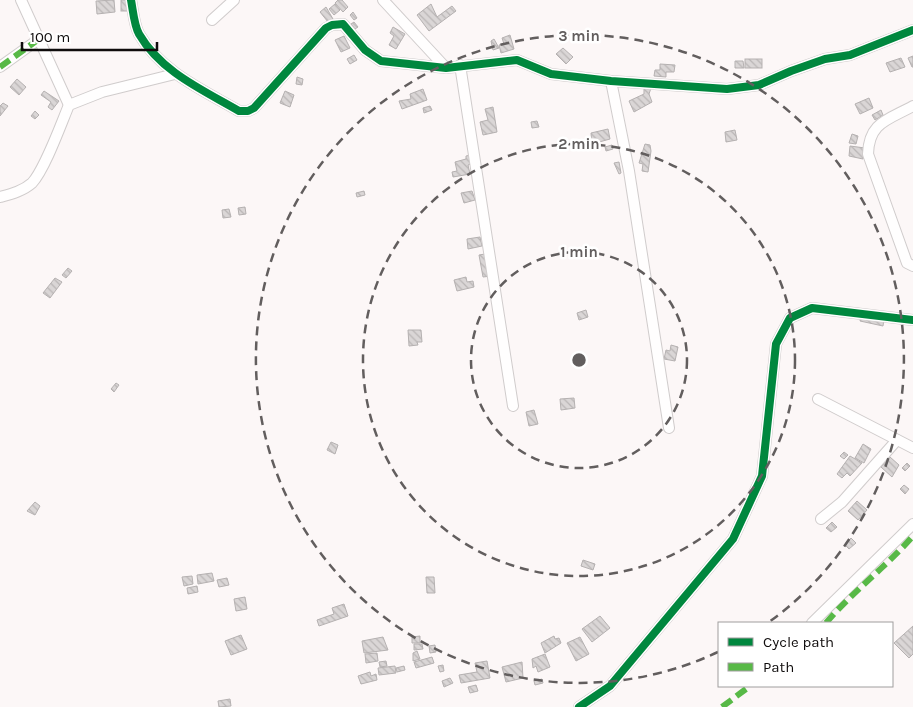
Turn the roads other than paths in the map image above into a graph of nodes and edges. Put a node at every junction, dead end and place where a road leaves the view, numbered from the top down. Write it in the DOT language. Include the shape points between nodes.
graph roads {
  1 [pos="21,0"];
  2 [pos="131,0"];
  3 [pos="234,0"];
  4 [pos="383,0"];
  5 [pos="212,20"];
  6 [pos="913,30"];
  7 [pos="39,39"];
  8 [pos="460,66"];
  9 [pos="0,67"];
  10 [pos="446,68"];
  11 [pos="174,74"];
  12 [pos="611,81"];
  13 [pos="69,105"];
  14 [pos="913,106"];
  15 [pos="0,197"];
  16 [pos="913,266"];
  17 [pos="913,320"];
  18 [pos="818,399"];
  19 [pos="513,406"];
  20 [pos="669,428"];
  21 [pos="897,440"];
  22 [pos="913,448"];
  23 [pos="822,519"];
  24 [pos="913,524"];
  25 [pos="813,622"];
  26 [pos="579,707"];
  1 -- 7 [label="street"];
  2 -- 11 [label="street" via="138,32"];
  3 -- 5 [label="street"];
  4 -- 10 [label="street"];
  6 -- 12 [label="street" via="850,54 791,71 760,85 727,88"];
  7 -- 9 [label="street"];
  7 -- 13 [label="street"];
  8 -- 10 [label="street"];
  8 -- 12 [label="street" via="517,60 551,74"];
  8 -- 19 [label="street"];
  10 -- 11 [label="street" via="381,61 365,50 348,27 338,24 326,28 248,111 239,111"];
  11 -- 13 [label="street" via="102,92"];
  12 -- 20 [label="street" via="629,171"];
  13 -- 15 [label="street" via="42,167 32,182 18,192"];
  14 -- 16 [label="street" via="877,126 869,140 868,154 907,263"];
  17 -- 26 [label="street" via="812,308 790,318 776,344 762,476 733,539 610,686"];
  18 -- 21 [label="street"];
  21 -- 22 [label="street"];
  21 -- 23 [label="street" via="842,502"];
  24 -- 25 [label="street"];
}
